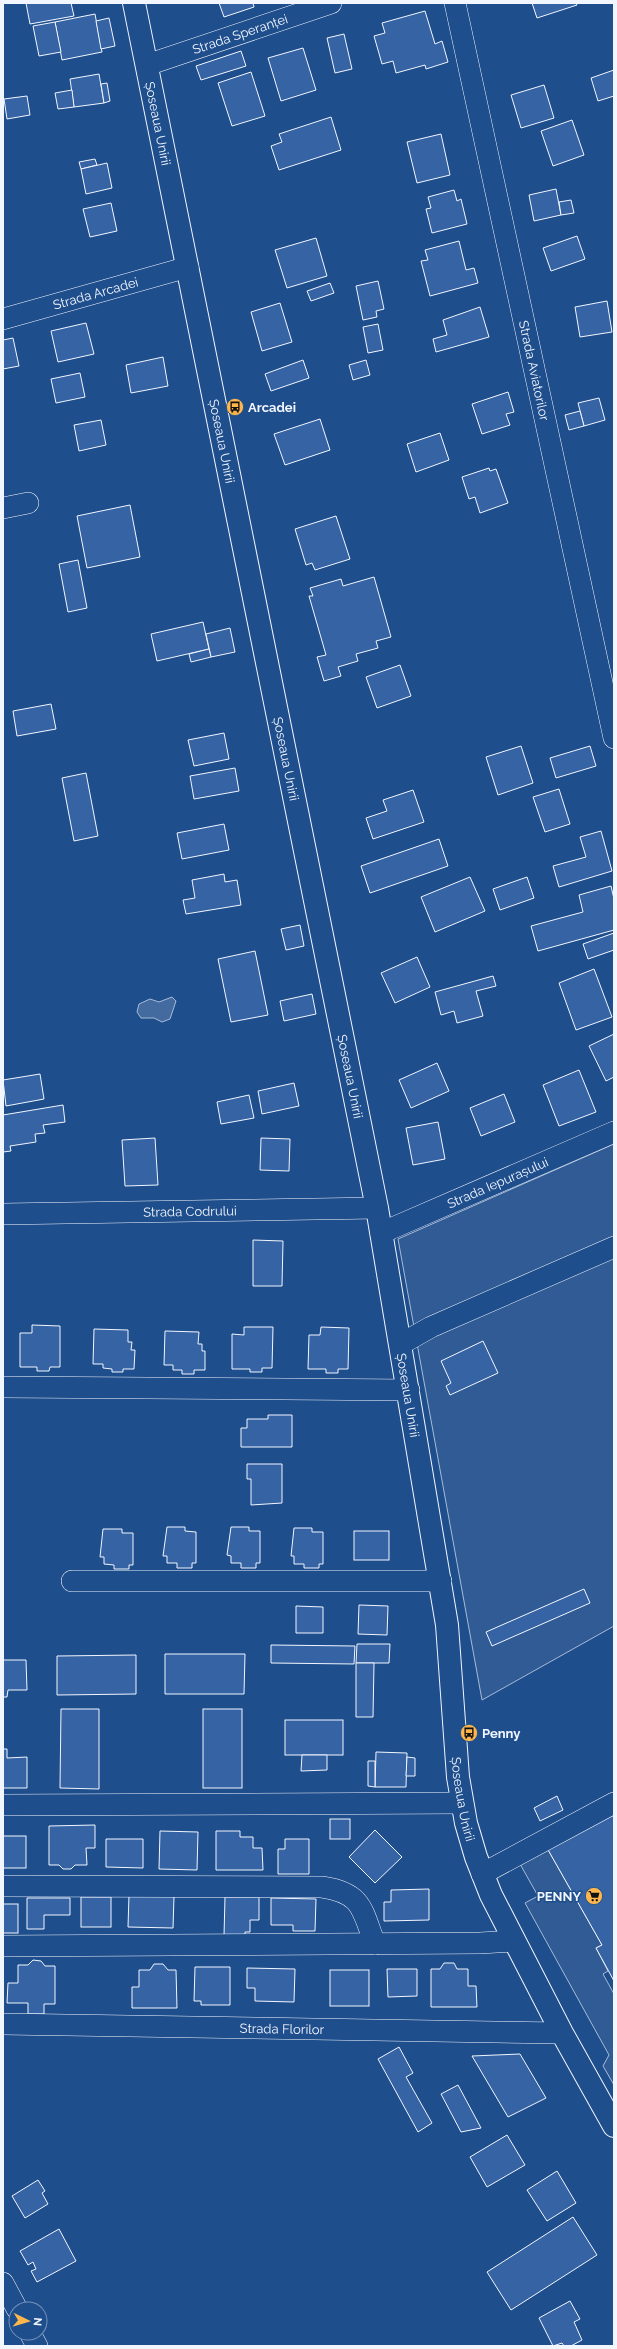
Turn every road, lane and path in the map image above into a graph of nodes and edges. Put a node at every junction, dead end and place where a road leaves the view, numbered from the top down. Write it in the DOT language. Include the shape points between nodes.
graph roads {
  1 [pos="134,3"];
  2 [pos="332,3"];
  3 [pos="456,3"];
  4 [pos="147,65"];
  5 [pos="188,267"];
  6 [pos="3,319"];
  7 [pos="28,503"];
  8 [pos="3,508"];
  9 [pos="614,738"];
  10 [pos="614,1132"];
  11 [pos="377,1208"];
  12 [pos="3,1214"];
  13 [pos="381,1233"];
  14 [pos="614,1246"];
  15 [pos="401,1344"];
  16 [pos="3,1387"];
  17 [pos="409,1390"];
  18 [pos="72,1581"];
  19 [pos="441,1581"];
  20 [pos="462,1803"];
  21 [pos="614,1803"];
  22 [pos="3,1805"];
  23 [pos="482,1874"];
  24 [pos="3,1886"];
  25 [pos="514,1941"];
  26 [pos="375,1944"];
  27 [pos="3,1946"];
  28 [pos="3,2024"];
  29 [pos="562,2033"];
  30 [pos="614,2126"];
  31 [pos="3,2284"];
  32 [pos="13,2301"];
  1 -- 4 [label="main road, Șoseaua Unirii"];
  2 -- 4 [label="street, Strada Speranței"];
  3 -- 9 [label="street, Strada Aviatorilor"];
  4 -- 5 [label="main road, Șoseaua Unirii"];
  5 -- 6 [label="street, Strada Arcadei"];
  5 -- 11 [label="main road, Șoseaua Unirii"];
  7 -- 8 [label="street"];
  10 -- 13 [label="street, Strada Iepurașului"];
  11 -- 12 [label="street, Strada Codrului"];
  11 -- 13 [label="main road, Șoseaua Unirii"];
  13 -- 15 [label="main road, Șoseaua Unirii"];
  14 -- 15 [label="street" via="431,1327"];
  15 -- 17 [label="main road, Șoseaua Unirii"];
  16 -- 17 [label="street"];
  17 -- 19 [label="main road, Șoseaua Unirii"];
  18 -- 19 [label="street"];
  19 -- 20 [label="main road, Șoseaua Unirii" via="447,1625 455,1751"];
  20 -- 22 [label="street"];
  20 -- 23 [label="main road, Șoseaua Unirii"];
  21 -- 23 [label="street"];
  23 -- 25 [label="main road, Șoseaua Unirii"];
  24 -- 26 [label="street" via="330,1888 348,1893 355,1898"];
  25 -- 26 [label="street"];
  25 -- 29 [label="main road, Șoseaua Unirii"];
  26 -- 27 [label="street"];
  28 -- 29 [label="street, Strada Florilor"];
  29 -- 30 [label="main road, Șoseaua Unirii"];
  31 -- 32 [label="street"];
}
